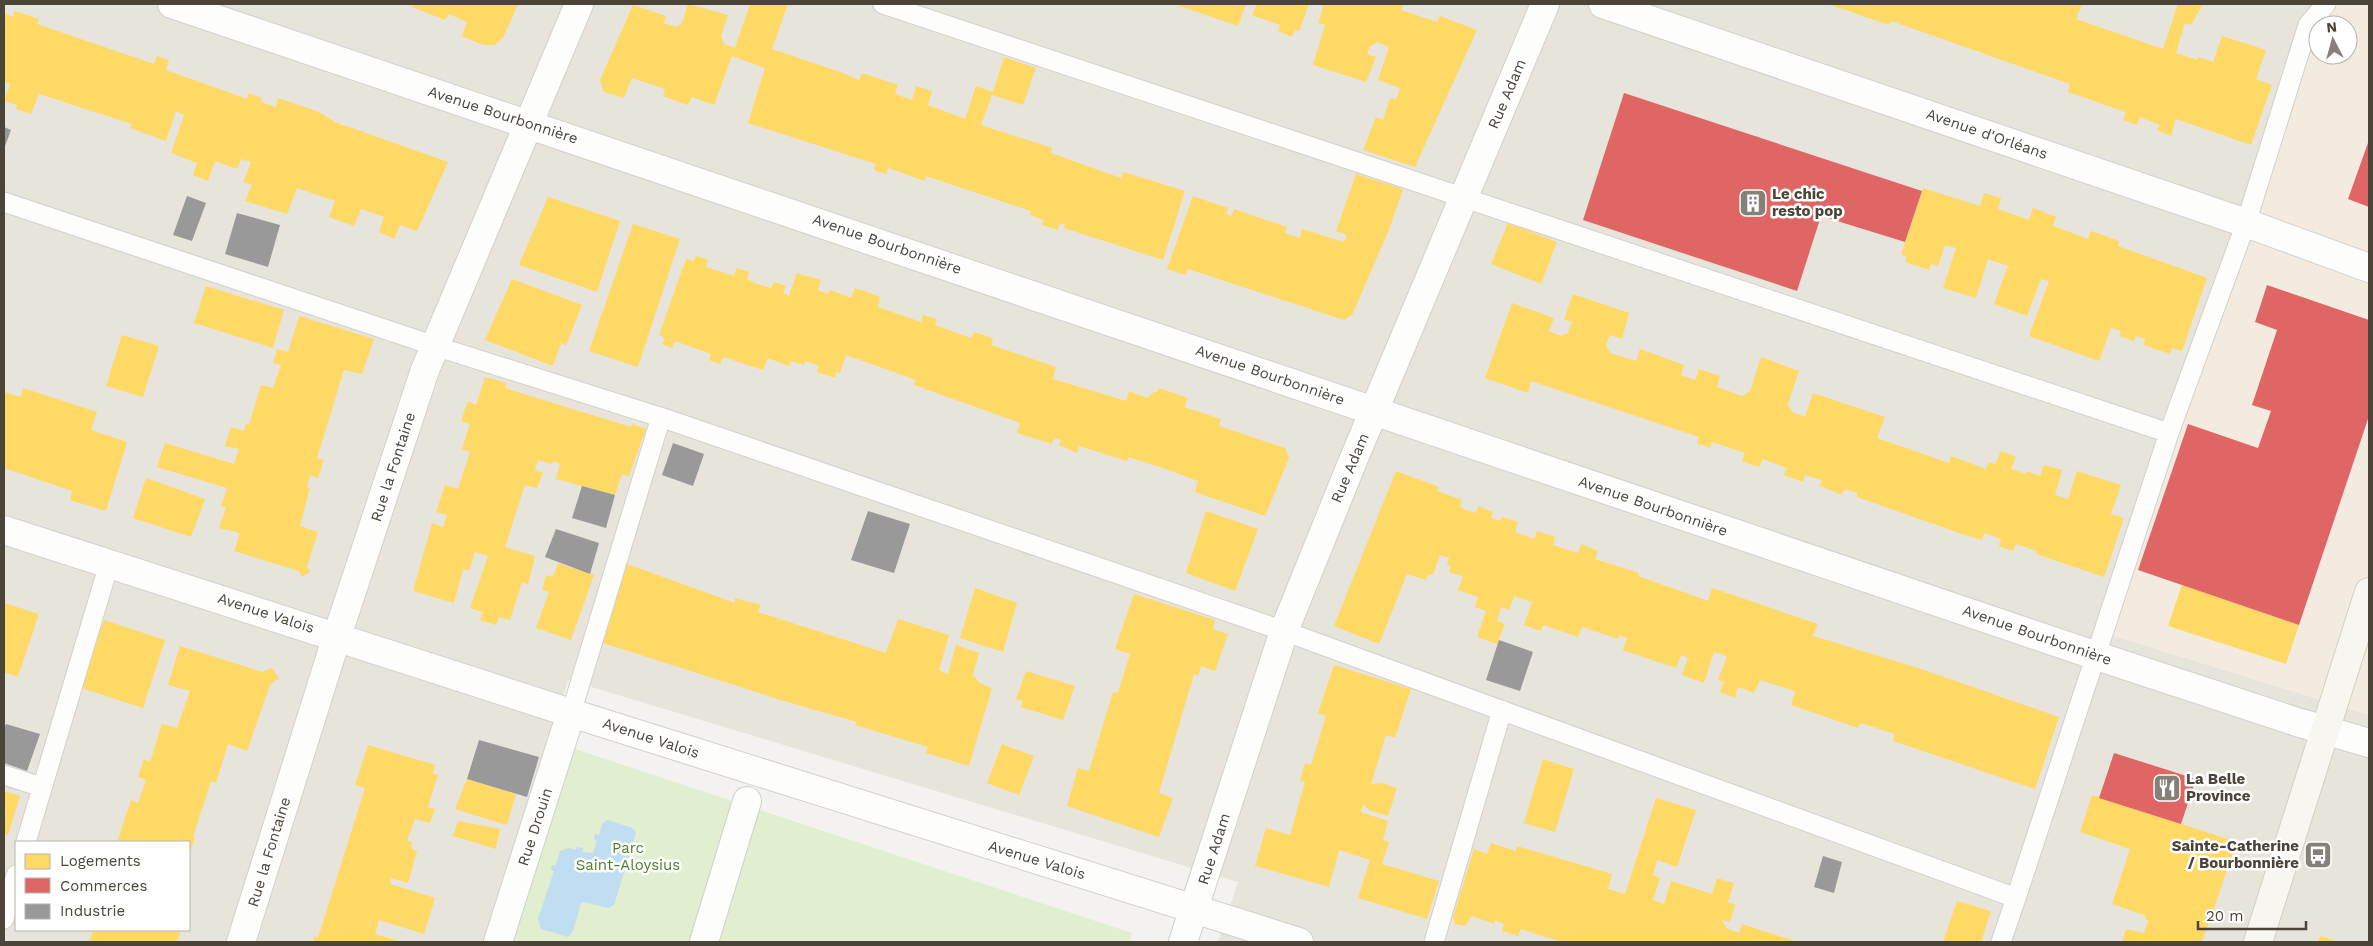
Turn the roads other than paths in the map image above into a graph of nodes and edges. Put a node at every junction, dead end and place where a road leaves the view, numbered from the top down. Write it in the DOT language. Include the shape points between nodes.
graph roads {
  1 [pos="172,4"];
  2 [pos="580,4"];
  3 [pos="884,4"];
  4 [pos="1544,4"];
  5 [pos="1603,4"];
  6 [pos="2326,4"];
  7 [pos="529,123"];
  8 [pos="1463,198"];
  9 [pos="4,202"];
  10 [pos="2246,223"];
  11 [pos="2369,268"];
  12 [pos="435,346"];
  13 [pos="1374,410"];
  14 [pos="662,418"];
  15 [pos="2169,433"];
  16 [pos="4,530"];
  17 [pos="109,564"];
  18 [pos="2369,592"];
  19 [pos="1284,631"];
  20 [pos="337,636"];
  21 [pos="2097,656"];
  22 [pos="1502,710"];
  23 [pos="571,712"];
  24 [pos="2326,730"];
  25 [pos="2369,743"];
  26 [pos="4,775"];
  27 [pos="42,787"];
  28 [pos="747,801"];
  29 [pos="26,841"];
  30 [pos="15,879"];
  31 [pos="2016,898"];
  32 [pos="1194,910"];
  33 [pos="4,919"];
  34 [pos="241,942"];
  35 [pos="498,942"];
  36 [pos="704,942"];
  37 [pos="1184,942"];
  38 [pos="1299,942"];
  39 [pos="1434,942"];
  40 [pos="2001,942"];
  41 [pos="2258,942"];
  1 -- 7 [label="street, Avenue Bourbonnière"];
  2 -- 7 [label="street, Rue la Fontaine"];
  3 -- 8 [label="lane"];
  4 -- 8 [label="street, Rue Adam"];
  5 -- 10 [label="street, Avenue d'Orléans"];
  6 -- 10 [label="lane" via="2308,25"];
  7 -- 12 [label="street, Rue la Fontaine"];
  7 -- 13 [label="street, Avenue Bourbonnière"];
  8 -- 13 [label="street, Rue Adam"];
  8 -- 15 [label="lane"];
  9 -- 12 [label="lane"];
  10 -- 11 [label="street, Avenue d'Orléans"];
  10 -- 15 [label="lane"];
  12 -- 14 [label="lane"];
  12 -- 20 [label="street, Rue la Fontaine"];
  13 -- 19 [label="street, Rue Adam"];
  13 -- 21 [label="street, Avenue Bourbonnière"];
  14 -- 19 [label="lane"];
  14 -- 23 [label="lane"];
  15 -- 21 [label="lane"];
  16 -- 17 [label="street, Avenue Valois"];
  17 -- 20 [label="street, Avenue Valois"];
  17 -- 27 [label="lane"];
  18 -- 24 [label="street"];
  19 -- 22 [label="lane"];
  19 -- 32 [label="street, Rue Adam"];
  20 -- 23 [label="street, Avenue Valois"];
  20 -- 34 [label="street, Rue la Fontaine"];
  21 -- 24 [label="street, Avenue Bourbonnière"];
  21 -- 31 [label="lane"];
  22 -- 31 [label="lane"];
  22 -- 39 [label="lane"];
  23 -- 32 [label="street, Avenue Valois"];
  23 -- 35 [label="street, Rue Drouin"];
  24 -- 25 [label="street, Avenue Bourbonnière"];
  24 -- 41 [label="street"];
  26 -- 27 [label="lane"];
  27 -- 29 [label="lane"];
  28 -- 36 [label="street"];
  30 -- 33 [label="lane"];
  31 -- 40 [label="lane"];
  32 -- 37 [label="street, Rue Adam"];
  32 -- 38 [label="street, Avenue Valois"];
}
